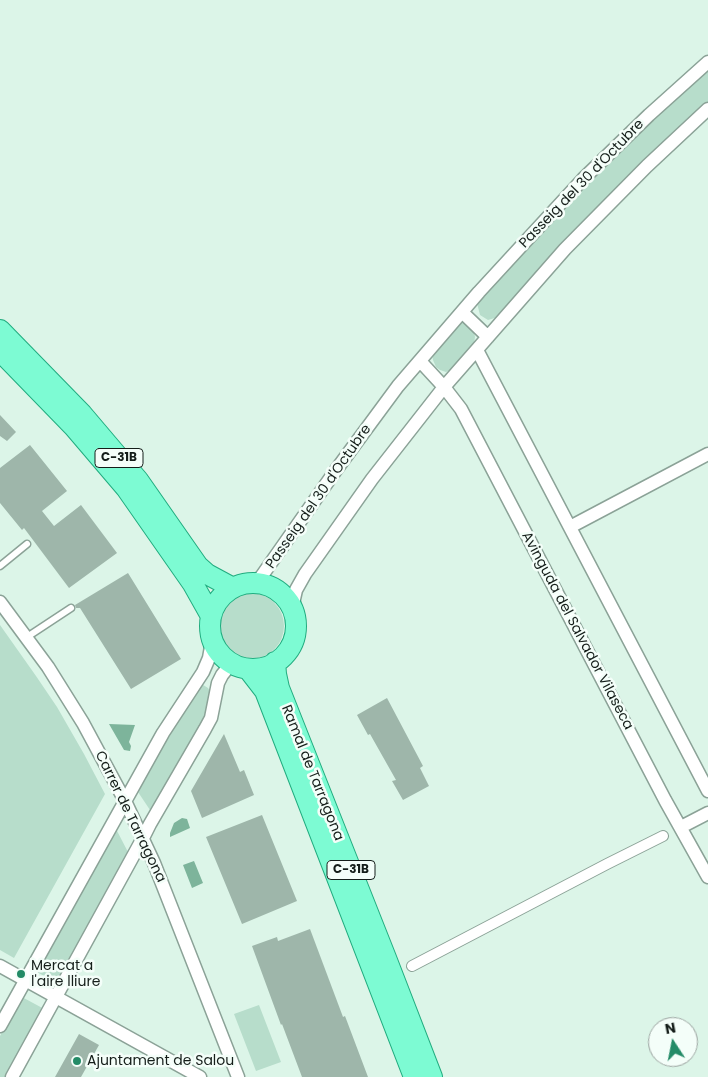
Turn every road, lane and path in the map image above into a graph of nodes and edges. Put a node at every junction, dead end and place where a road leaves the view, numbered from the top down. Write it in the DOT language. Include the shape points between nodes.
graph roads {
  1 [pos="708,62"];
  2 [pos="708,109"];
  3 [pos="462,312"];
  4 [pos="0,330"];
  5 [pos="488,337"];
  6 [pos="477,350"];
  7 [pos="0,351"];
  8 [pos="420,360"];
  9 [pos="444,387"];
  10 [pos="708,454"];
  11 [pos="570,527"];
  12 [pos="27,544"];
  13 [pos="0,566"];
  14 [pos="242,585"];
  15 [pos="0,602"];
  16 [pos="71,608"];
  17 [pos="292,610"];
  18 [pos="211,616"];
  19 [pos="27,637"];
  20 [pos="212,641"];
  21 [pos="275,662"];
  22 [pos="241,667"];
  23 [pos="708,791"];
  24 [pos="125,801"];
  25 [pos="708,813"];
  26 [pos="681,827"];
  27 [pos="663,836"];
  28 [pos="143,838"];
  29 [pos="708,877"];
  30 [pos="0,966"];
  31 [pos="412,966"];
  32 [pos="26,980"];
  33 [pos="55,997"];
  34 [pos="0,1026"];
  35 [pos="12,1077"];
  36 [pos="200,1077"];
  37 [pos="238,1077"];
  38 [pos="414,1077"];
  39 [pos="432,1077"];
  1 -- 3 [label="street, Passeig del 30 d'Octubre" via="583,179"];
  2 -- 5 [label="street" via="565,249"];
  3 -- 5 [label="street"];
  3 -- 8 [label="street, Passeig del 30 d'Octubre"];
  4 -- 14 [label="main road, C-31B" via="82,414 138,480 198,566 206,574"];
  5 -- 6 [label="street"];
  6 -- 9 [label="street"];
  6 -- 11 [label="street"];
  7 -- 18 [label="main road, C-31B" via="74,427 126,488 193,584"];
  8 -- 9 [label="street"];
  8 -- 14 [label="street, Passeig del 30 d'Octubre" via="336,470 261,577"];
  9 -- 17 [label="street" via="368,485 305,574 296,590"];
  9 -- 26 [label="street, Avinguda del Salvador Vilaseca" via="461,409"];
  10 -- 11 [label="street"];
  11 -- 23 [label="street"];
  12 -- 13 [label="lane"];
  14 -- 17 [label="main road, C-31B" via="269,586 283,596"];
  14 -- 18 [label="main road" via="225,593"];
  15 -- 19 [label="street, Carrer de Tarragona"];
  16 -- 19 [label="lane"];
  17 -- 21 [label="main road" via="295,634 288,650"];
  18 -- 20 [label="main road, C-31B"];
  19 -- 24 [label="street, Carrer de Tarragona" via="83,723"];
  20 -- 22 [label="main road, C-31B" via="225,659"];
  20 -- 24 [label="street" via="203,672 163,733"];
  21 -- 22 [label="main road" via="257,669"];
  21 -- 39 [label="main road, Ramal de Tarragona / C-31B" via="279,688"];
  22 -- 28 [label="street" via="226,670 218,683 205,729"];
  22 -- 38 [label="main road, Ramal de Tarragona / C-31B" via="265,691"];
  24 -- 28 [label="street, Carrer de Tarragona"];
  24 -- 32 [label="street"];
  25 -- 26 [label="street"];
  26 -- 29 [label="street, Avinguda del Salvador Vilaseca"];
  27 -- 31 [label="street"];
  28 -- 33 [label="street"];
  28 -- 37 [label="street, Carrer de Tarragona"];
  30 -- 32 [label="street"];
  32 -- 33 [label="street"];
  32 -- 34 [label="street"];
  33 -- 35 [label="street"];
  33 -- 36 [label="street"];
}
